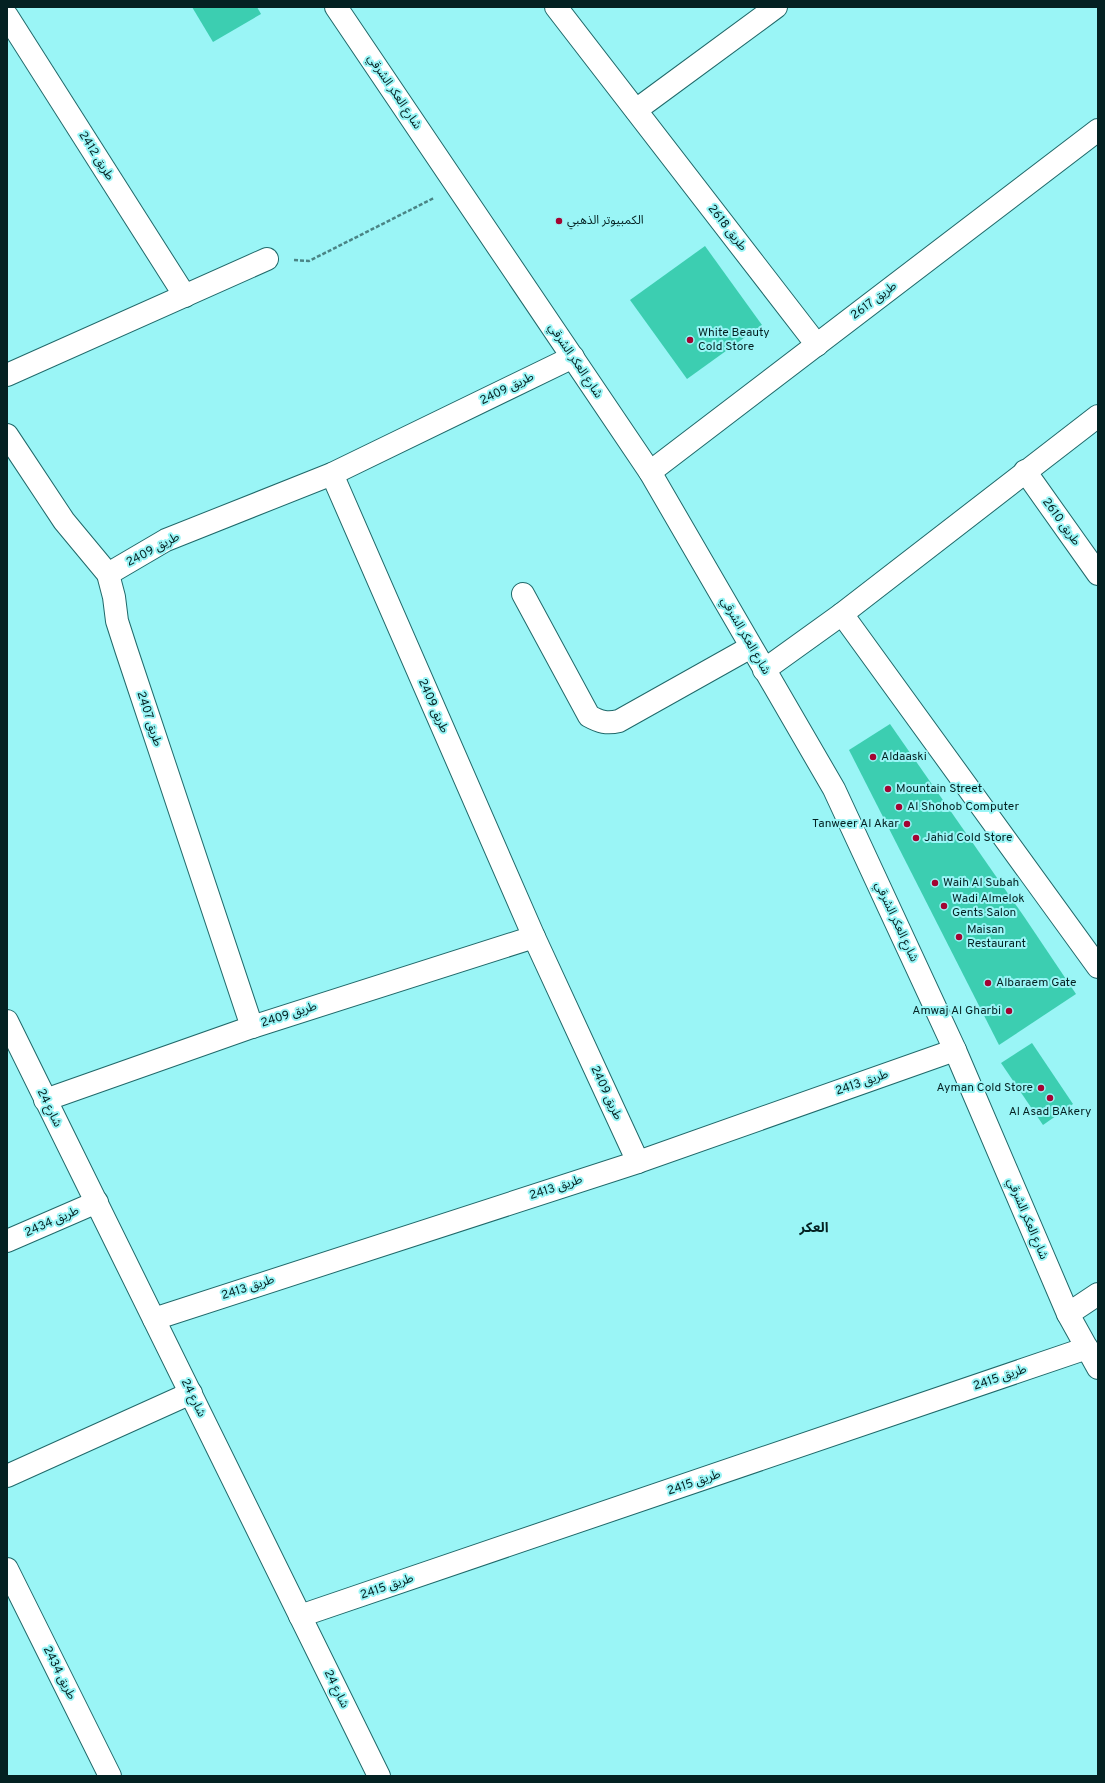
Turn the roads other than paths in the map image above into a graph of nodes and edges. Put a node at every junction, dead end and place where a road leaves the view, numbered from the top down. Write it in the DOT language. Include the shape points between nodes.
graph roads {
  1 [pos="336,7"];
  2 [pos="556,7"];
  3 [pos="776,7"];
  4 [pos="7,16"];
  5 [pos="636,110"];
  6 [pos="1098,130"];
  7 [pos="267,259"];
  8 [pos="185,296"];
  9 [pos="817,345"];
  10 [pos="573,357"];
  11 [pos="7,375"];
  12 [pos="1098,416"];
  13 [pos="7,434"];
  14 [pos="1025,471"];
  15 [pos="650,472"];
  16 [pos="332,474"];
  17 [pos="108,574"];
  18 [pos="1098,574"];
  19 [pos="523,594"];
  20 [pos="842,614"];
  21 [pos="751,647"];
  22 [pos="764,670"];
  23 [pos="534,937"];
  24 [pos="1098,967"];
  25 [pos="7,1021"];
  26 [pos="252,1027"];
  27 [pos="956,1050"];
  28 [pos="45,1100"];
  29 [pos="638,1162"];
  30 [pos="97,1202"];
  31 [pos="7,1242"];
  32 [pos="1098,1294"];
  33 [pos="1068,1314"];
  34 [pos="154,1319"];
  35 [pos="1087,1348"];
  36 [pos="1098,1368"];
  37 [pos="191,1393"];
  38 [pos="7,1476"];
  39 [pos="7,1569"];
  40 [pos="300,1616"];
  41 [pos="110,1776"];
  42 [pos="378,1776"];
  1 -- 10 [label="street, شارع العكر الشرقي"];
  2 -- 5 [label="street, طريق 2618"];
  3 -- 5 [label="street"];
  4 -- 8 [label="street, طريق 2412"];
  5 -- 9 [label="street, طريق 2618"];
  6 -- 9 [label="street, طريق 2617"];
  7 -- 8 [label="street"];
  8 -- 11 [label="street"];
  9 -- 15 [label="street, طريق 2617"];
  10 -- 15 [label="street, شارع العكر الشرقي"];
  10 -- 16 [label="street, طريق 2409"];
  12 -- 14 [label="street"];
  13 -- 17 [label="street, طريق 2407" via="64,521"];
  14 -- 18 [label="street, طريق 2610"];
  14 -- 20 [label="street"];
  15 -- 21 [label="street, شارع العكر الشرقي"];
  16 -- 17 [label="street, طريق 2409" via="166,540"];
  16 -- 23 [label="street, طريق 2409"];
  17 -- 26 [label="street, طريق 2407" via="117,621"];
  19 -- 21 [label="street" via="589,716 598,722 619,721"];
  20 -- 22 [label="street"];
  20 -- 24 [label="street"];
  21 -- 22 [label="street, شارع العكر الشرقي"];
  22 -- 27 [label="street, شارع العكر الشرقي" via="834,789"];
  23 -- 26 [label="street, طريق 2409"];
  23 -- 29 [label="street, طريق 2409"];
  25 -- 28 [label="street, شارع 24"];
  26 -- 28 [label="street, طريق 2409"];
  27 -- 29 [label="street, طريق 2413"];
  27 -- 33 [label="street, شارع العكر الشرقي"];
  28 -- 30 [label="street, شارع 24"];
  29 -- 34 [label="street, طريق 2413"];
  30 -- 31 [label="street, طريق 2434"];
  30 -- 34 [label="street, شارع 24"];
  32 -- 33 [label="street"];
  33 -- 35 [label="street, شارع العكر الشرقي"];
  34 -- 37 [label="street, شارع 24"];
  35 -- 36 [label="street, شارع العكر الشرقي"];
  35 -- 40 [label="street, طريق 2415"];
  37 -- 38 [label="street"];
  37 -- 40 [label="street, شارع 24"];
  39 -- 41 [label="street, طريق 2434"];
  40 -- 42 [label="street, شارع 24"];
}
